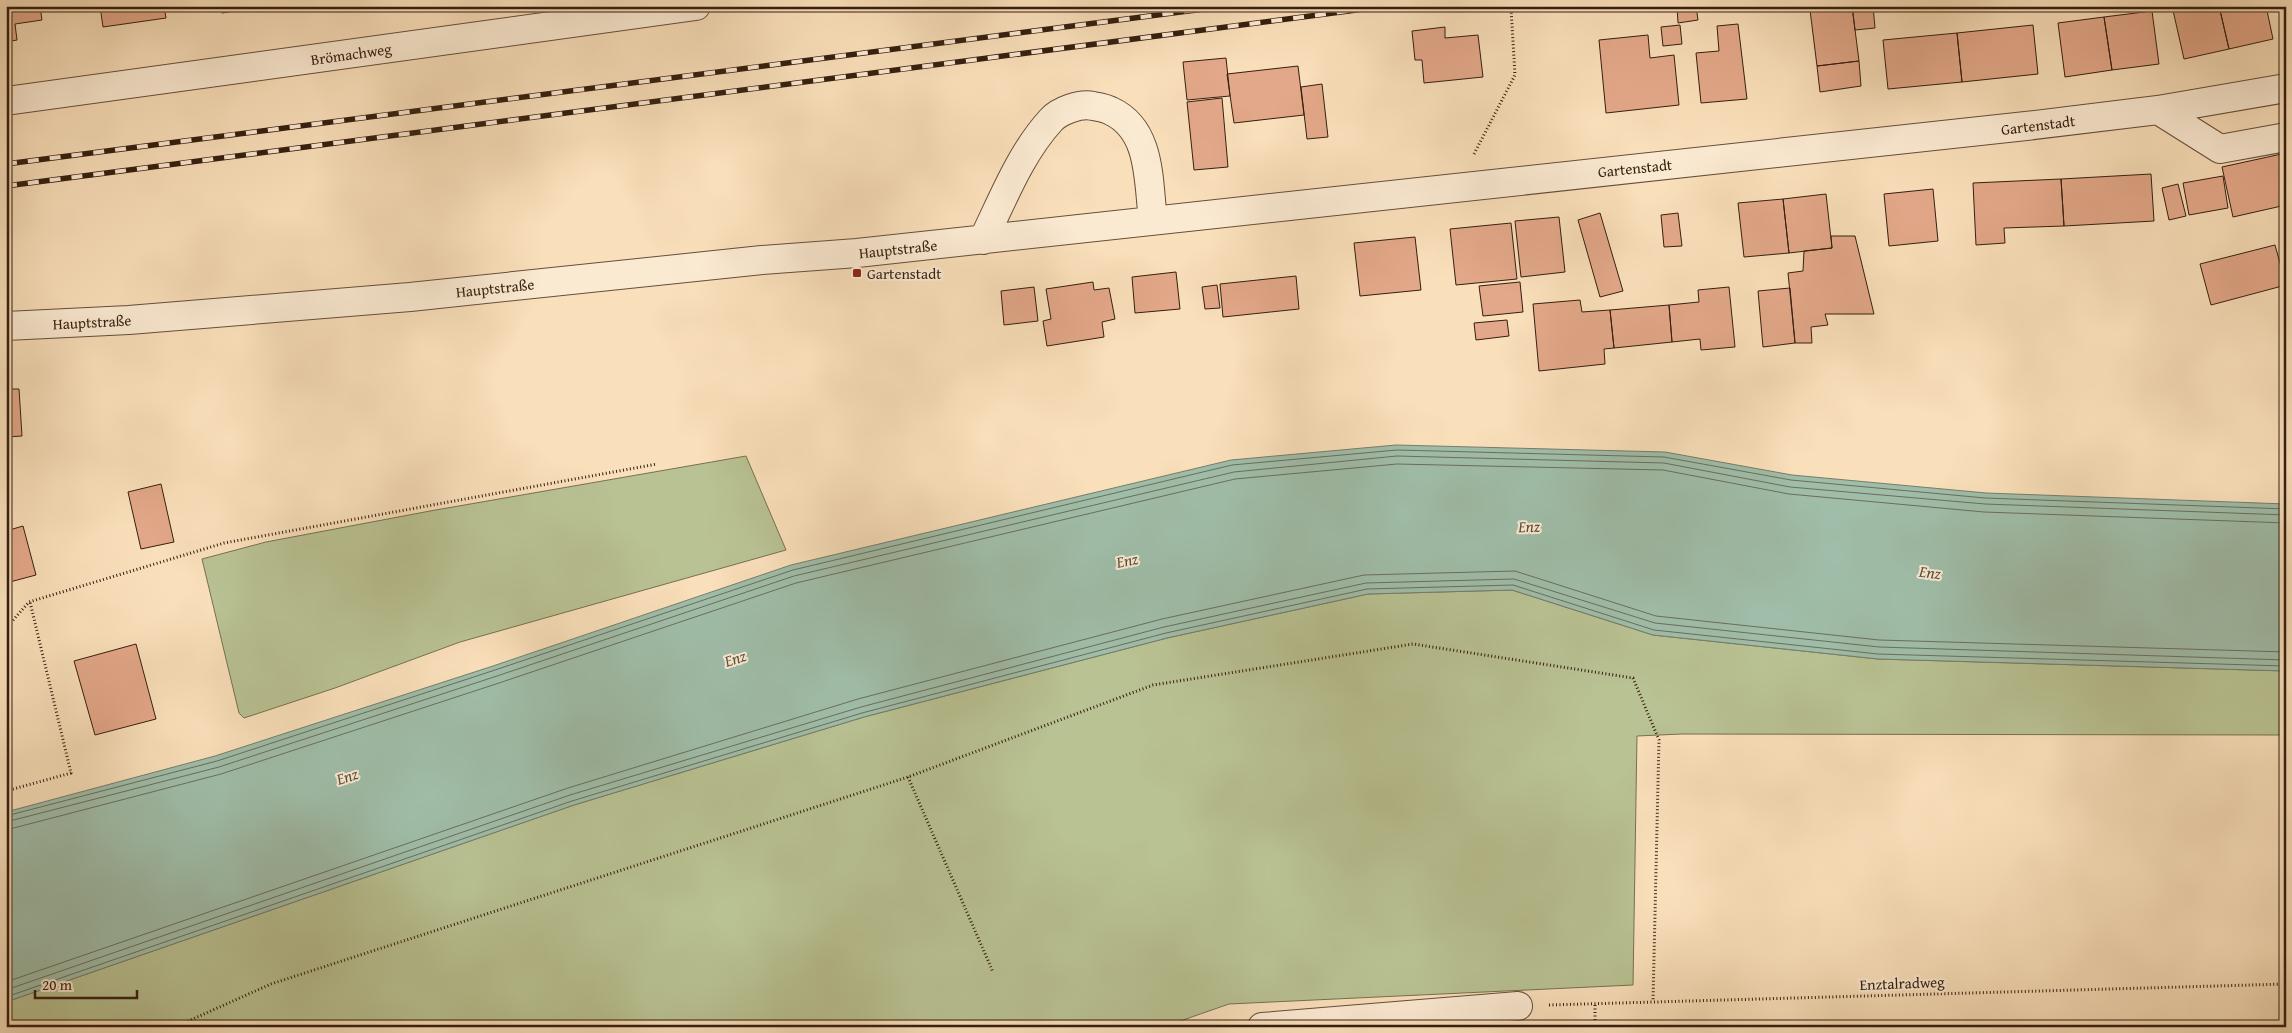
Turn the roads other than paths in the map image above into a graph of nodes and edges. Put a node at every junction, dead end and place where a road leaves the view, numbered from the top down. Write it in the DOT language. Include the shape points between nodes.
graph roads {
  1 [pos="692,7"];
  2 [pos="2286,88"];
  3 [pos="6,101"];
  4 [pos="2158,110"];
  5 [pos="2286,137"];
  6 [pos="1152,220"];
  7 [pos="984,240"];
  8 [pos="6,326"];
  9 [pos="1518,1006"];
  10 [pos="1262,1027"];
  1 -- 3 [label="street, Brömachweg"];
  2 -- 4 [label="street, Gartenstadt"];
  4 -- 5 [label="street" via="2220,149"];
  4 -- 6 [label="street, Gartenstadt"];
  6 -- 7 [label="street, Gartenstadt"];
  6 -- 7 [label="street" via="1145,158 1138,134 1112,110 1089,105 1068,109 1053,118 1036,138"];
  7 -- 8 [label="street, Hauptstraße" via="410,297 129,320"];
  9 -- 10 [label="street"];
}
